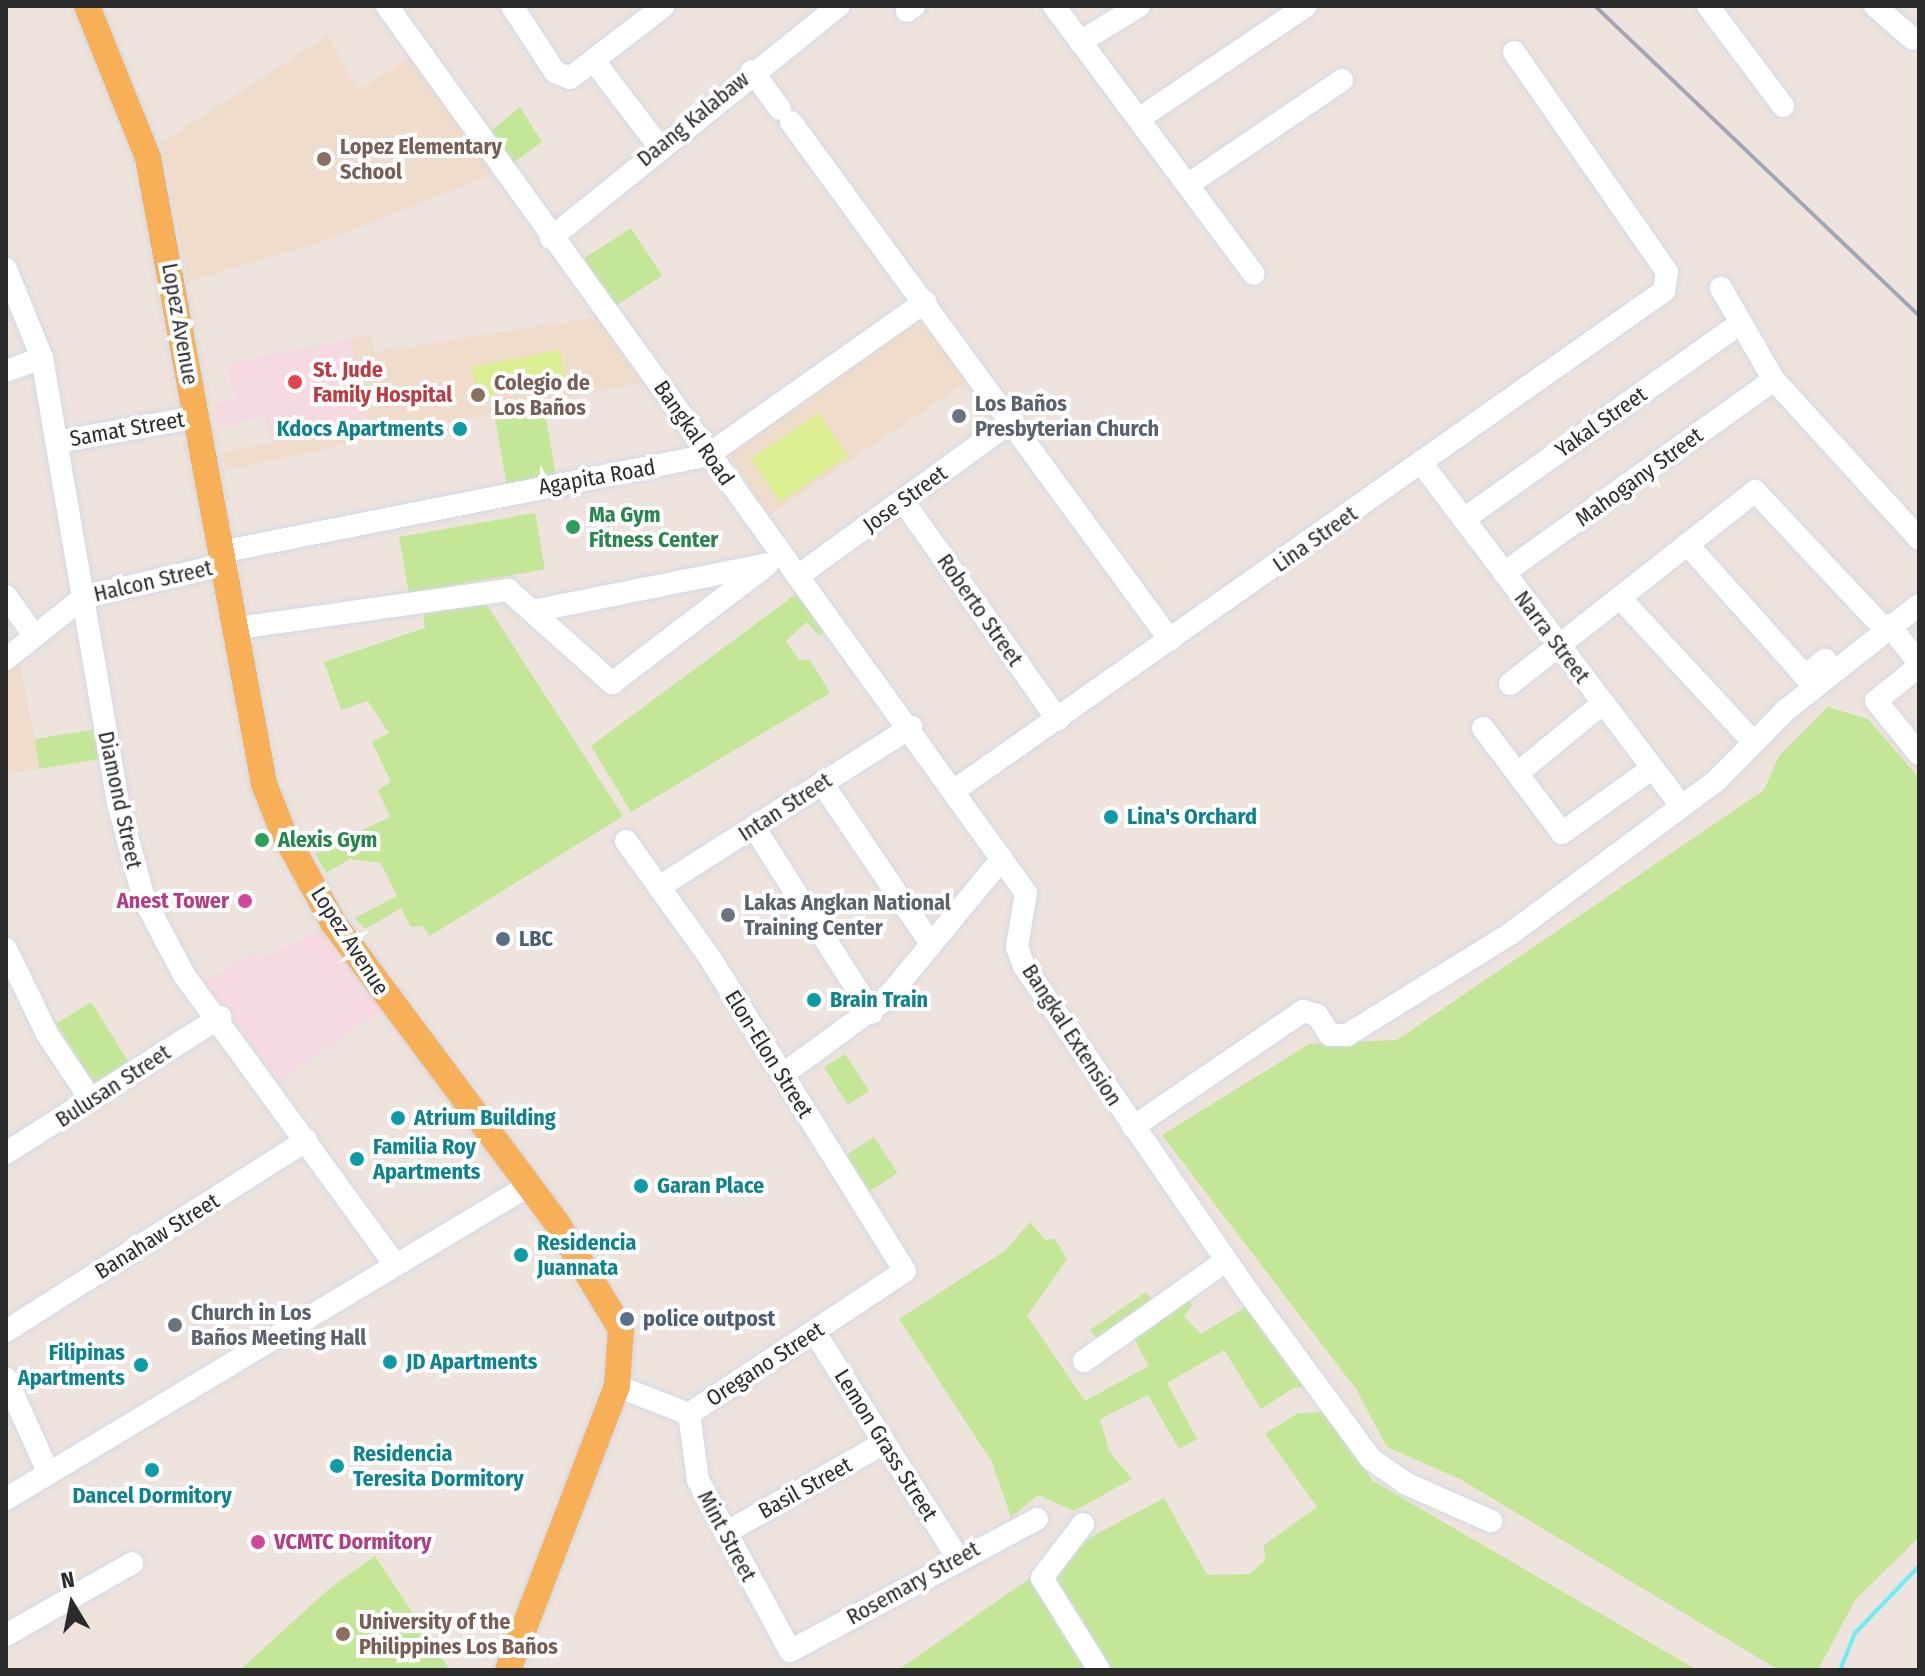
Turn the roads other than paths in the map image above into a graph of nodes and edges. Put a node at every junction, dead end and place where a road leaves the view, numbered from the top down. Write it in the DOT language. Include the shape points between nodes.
graph roads {
  1 [pos="87,6"];
  2 [pos="387,6"];
  3 [pos="512,6"];
  4 [pos="664,6"];
  5 [pos="839,6"];
  6 [pos="1054,6"];
  7 [pos="1139,6"];
  8 [pos="1306,6"];
  9 [pos="1708,6"];
  10 [pos="1875,6"];
  11 [pos="1913,39"];
  12 [pos="1080,42"];
  13 [pos="1514,52"];
  14 [pos="594,61"];
  15 [pos="752,71"];
  16 [pos="1342,80"];
  17 [pos="1783,106"];
  18 [pos="1140,118"];
  19 [pos="658,145"];
  20 [pos="1189,184"];
  21 [pos="551,238"];
  22 [pos="6,269"];
  23 [pos="1254,274"];
  24 [pos="1721,288"];
  25 [pos="925,302"];
  26 [pos="1738,325"];
  27 [pos="42,358"];
  28 [pos="6,371"];
  29 [pos="1774,380"];
  30 [pos="197,417"];
  31 [pos="1012,421"];
  32 [pos="57,442"];
  33 [pos="708,455"];
  34 [pos="1427,471"];
  35 [pos="903,501"];
  36 [pos="1464,519"];
  37 [pos="1919,539"];
  38 [pos="1687,544"];
  39 [pos="225,557"];
  40 [pos="775,561"];
  41 [pos="1504,573"];
  42 [pos="798,576"];
  43 [pos="1919,590"];
  44 [pos="6,596"];
  45 [pos="84,597"];
  46 [pos="1620,598"];
  47 [pos="1919,605"];
  48 [pos="538,610"];
  49 [pos="1882,622"];
  50 [pos="237,628"];
  51 [pos="33,634"];
  52 [pos="1170,640"];
  53 [pos="1559,645"];
  54 [pos="6,659"];
  55 [pos="1919,664"];
  56 [pos="1510,684"];
  57 [pos="1602,704"];
  58 [pos="1058,720"];
  59 [pos="911,727"];
  60 [pos="1483,728"];
  61 [pos="1745,733"];
  62 [pos="1919,754"];
  63 [pos="1651,769"];
  64 [pos="1519,772"];
  65 [pos="822,783"];
  66 [pos="955,790"];
  67 [pos="1673,795"];
  68 [pos="754,827"];
  69 [pos="626,841"];
  70 [pos="1002,859"];
  71 [pos="659,887"];
  72 [pos="931,944"];
  73 [pos="6,949"];
  74 [pos="872,1013"];
  75 [pos="220,1017"];
  76 [pos="782,1075"];
  77 [pos="91,1100"];
  78 [pos="1133,1127"];
  79 [pos="307,1140"];
  80 [pos="6,1153"];
  81 [pos="528,1186"];
  82 [pos="1226,1261"];
  83 [pos="395,1264"];
  84 [pos="905,1271"];
  85 [pos="6,1331"];
  86 [pos="815,1333"];
  87 [pos="1084,1361"];
  88 [pos="6,1378"];
  89 [pos="617,1386"];
  90 [pos="689,1414"];
  91 [pos="884,1443"];
  92 [pos="49,1474"];
  93 [pos="6,1499"];
  94 [pos="1037,1519"];
  95 [pos="1491,1521"];
  96 [pos="1083,1524"];
  97 [pos="725,1533"];
  98 [pos="957,1557"];
  99 [pos="132,1563"];
  100 [pos="6,1635"];
  101 [pos="790,1651"];
  102 [pos="508,1670"];
  103 [pos="1099,1670"];
  1 -- 30 [label="main road, Lopez Avenue" via="148,158"];
  2 -- 21 [label="street, Bangkal Road"];
  3 -- 14 [label="street" via="555,72 570,78"];
  4 -- 14 [label="street"];
  5 -- 15 [label="street, Daang Kalabaw"];
  6 -- 12 [label="street"];
  7 -- 12 [label="street"];
  8 -- 18 [label="street"];
  9 -- 17 [label="street"];
  10 -- 11 [label="street"];
  12 -- 18 [label="street"];
  13 -- 34 [label="street, Lina Street" via="1668,281 1664,291"];
  14 -- 19 [label="street"];
  15 -- 19 [label="street, Daang Kalabaw"];
  15 -- 25 [label="street"];
  16 -- 20 [label="street"];
  18 -- 20 [label="street"];
  19 -- 21 [label="street, Daang Kalabaw"];
  20 -- 23 [label="street"];
  21 -- 33 [label="street, Bangkal Road"];
  22 -- 27 [label="street, Diamond Street"];
  24 -- 26 [label="street"];
  25 -- 31 [label="street"];
  25 -- 33 [label="street, Agapita Road"];
  26 -- 29 [label="street"];
  26 -- 36 [label="street, Yakal Street"];
  27 -- 28 [label="street"];
  27 -- 32 [label="street, Diamond Street"];
  29 -- 37 [label="street"];
  29 -- 41 [label="street, Mahogany Street"];
  30 -- 32 [label="street, Samat Street"];
  30 -- 39 [label="main road, Lopez Avenue"];
  31 -- 35 [label="street, Jose Street"];
  31 -- 52 [label="street"];
  32 -- 45 [label="street, Diamond Street"];
  33 -- 39 [label="street, Agapita Road"];
  33 -- 40 [label="street, Bangkal Road"];
  34 -- 36 [label="street, Narra Street"];
  34 -- 52 [label="street, Lina Street"];
  35 -- 42 [label="street, Jose Street"];
  35 -- 58 [label="street, Roberto Street"];
  36 -- 41 [label="street, Narra Street"];
  38 -- 46 [label="street"];
  38 -- 49 [label="street" via="1755,491"];
  38 -- 49 [label="street" via="1805,676"];
  39 -- 45 [label="street, Halcon Street"];
  39 -- 50 [label="main road, Lopez Avenue"];
  40 -- 42 [label="street, Bangkal Road"];
  40 -- 48 [label="street"];
  40 -- 48 [label="street" via="612,683"];
  41 -- 53 [label="street, Narra Street"];
  42 -- 59 [label="street, Bangkal Road"];
  43 -- 49 [label="street"];
  44 -- 51 [label="street"];
  45 -- 51 [label="street, Halcon Street"];
  45 -- 75 [label="street, Diamond Street" via="135,871 168,950"];
  46 -- 53 [label="street"];
  46 -- 61 [label="street"];
  47 -- 49 [label="street"];
  48 -- 50 [label="street" via="508,590"];
  49 -- 55 [label="street"];
  49 -- 78 [label="street" via="1753,739 1717,780 1510,934 1347,1035 1330,1035 1317,1015 1303,1011"];
  50 -- 81 [label="main road, Lopez Avenue" via="264,784 283,832 334,924"];
  51 -- 54 [label="street, Halcon Street"];
  52 -- 58 [label="street, Lina Street"];
  53 -- 56 [label="street"];
  53 -- 57 [label="street, Narra Street"];
  55 -- 62 [label="street" via="1876,701"];
  57 -- 63 [label="street, Narra Street"];
  57 -- 64 [label="street"];
  58 -- 66 [label="street, Lina Street"];
  59 -- 65 [label="street, Intan Street"];
  59 -- 66 [label="street, Bangkal Road"];
  60 -- 64 [label="street"];
  63 -- 64 [label="street" via="1562,833"];
  63 -- 67 [label="street, Narra Street"];
  65 -- 68 [label="street, Intan Street"];
  65 -- 72 [label="street"];
  66 -- 70 [label="street, Bangkal Road"];
  68 -- 71 [label="street, Intan Street"];
  68 -- 74 [label="street"];
  69 -- 71 [label="street, Elon-Elon Street"];
  70 -- 72 [label="street"];
  70 -- 78 [label="street, Bangkal Extension" via="1026,893 1017,947 1024,966"];
  71 -- 76 [label="street, Elon-Elon Street"];
  72 -- 74 [label="street"];
  73 -- 77 [label="street" via="47,1034"];
  74 -- 76 [label="street"];
  75 -- 77 [label="street, Bulusan Street"];
  75 -- 79 [label="street, Diamond Street"];
  76 -- 84 [label="street, Elon-Elon Street"];
  77 -- 80 [label="street, Bulusan Street"];
  78 -- 82 [label="street, Bangkal Extension"];
  79 -- 83 [label="street, Diamond Street"];
  79 -- 85 [label="street, Banahaw Street"];
  81 -- 83 [label="street"];
  81 -- 89 [label="main road, Lopez Avenue" via="611,1302 623,1349"];
  82 -- 87 [label="street"];
  82 -- 95 [label="street, Bangkal Extension" via="1371,1459 1407,1484"];
  83 -- 92 [label="street"];
  84 -- 86 [label="street, Oregano Street"];
  86 -- 90 [label="street, Oregano Street"];
  86 -- 91 [label="street, Lemon Grass Street"];
  88 -- 92 [label="street"];
  89 -- 90 [label="street, Oregano Street"];
  89 -- 102 [label="main road, Lopez Avenue"];
  90 -- 97 [label="street, Mint Street" via="691,1462"];
  91 -- 97 [label="street, Basil Street"];
  91 -- 98 [label="street, Lemon Grass Street"];
  92 -- 93 [label="street"];
  94 -- 98 [label="street, Rosemary Street"];
  96 -- 103 [label="street" via="1042,1578"];
  97 -- 101 [label="street, Mint Street"];
  98 -- 101 [label="street, Rosemary Street"];
  99 -- 100 [label="street"];
}
